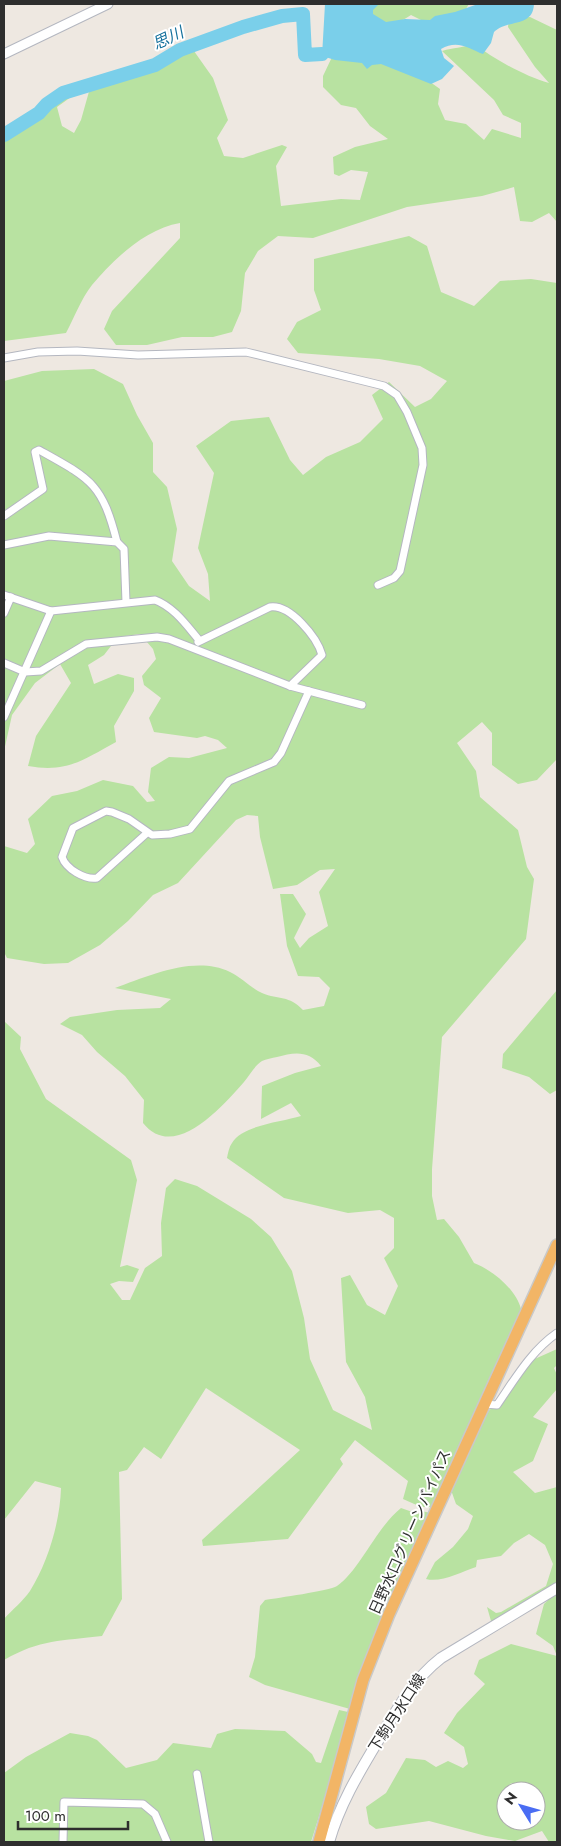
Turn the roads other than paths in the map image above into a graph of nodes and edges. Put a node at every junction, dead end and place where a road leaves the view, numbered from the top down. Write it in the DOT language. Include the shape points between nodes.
graph roads {
  1 [pos="108,4"];
  2 [pos="4,54"];
  3 [pos="4,358"];
  4 [pos="4,516"];
  5 [pos="117,542"];
  6 [pos="4,545"];
  7 [pos="378,586"];
  8 [pos="7,596"];
  9 [pos="126,602"];
  10 [pos="51,611"];
  11 [pos="4,613"];
  12 [pos="200,640"];
  13 [pos="193,649"];
  14 [pos="4,663"];
  15 [pos="25,672"];
  16 [pos="290,686"];
  17 [pos="309,691"];
  18 [pos="362,705"];
  19 [pos="4,717"];
  20 [pos="147,833"];
  21 [pos="557,1245"];
  22 [pos="557,1333"];
  23 [pos="484,1404"];
  24 [pos="557,1588"];
  25 [pos="197,1774"];
  26 [pos="63,1842"];
  27 [pos="167,1842"];
  28 [pos="210,1842"];
  29 [pos="318,1842"];
  30 [pos="329,1842"];
  1 -- 2 [label="street"];
  3 -- 7 [label="street" via="38,352 77,351 138,355 246,352 384,386 397,396 419,436 423,465 400,571"];
  4 -- 5 [label="street" via="43,489 36,452 39,450 73,469 96,487 110,516"];
  5 -- 6 [label="street" via="49,536"];
  5 -- 9 [label="street" via="124,549"];
  8 -- 10 [label="street"];
  8 -- 11 [label="street"];
  9 -- 10 [label="street"];
  9 -- 12 [label="street" via="155,600 162,603"];
  10 -- 15 [label="street"];
  12 -- 13 [label="street"];
  12 -- 16 [label="street" via="270,607 278,607 311,630 322,655"];
  13 -- 15 [label="street" via="170,638 157,637 94,642 79,647 40,671"];
  13 -- 16 [label="street"];
  14 -- 15 [label="street"];
  15 -- 19 [label="street"];
  16 -- 17 [label="street"];
  17 -- 18 [label="street"];
  17 -- 20 [label="street" via="282,753 274,762 229,781 190,829 170,834"];
  20 -- 20 [label="street" via="97,878 92,879 73,870 62,857 73,828 106,811 129,820"];
  21 -- 23 [label="highway, 日野水口グリーンバイパス"];
  22 -- 23 [label="street" via="521,1370 498,1405"];
  23 -- 29 [label="highway, 日野水口グリーンバイパス" via="389,1614 363,1680"];
  24 -- 30 [label="main road, 下駒月水口線" via="427,1668 410,1689 348,1791"];
  25 -- 28 [label="street"];
  26 -- 27 [label="street" via="64,1802 143,1804 155,1814"];
}
